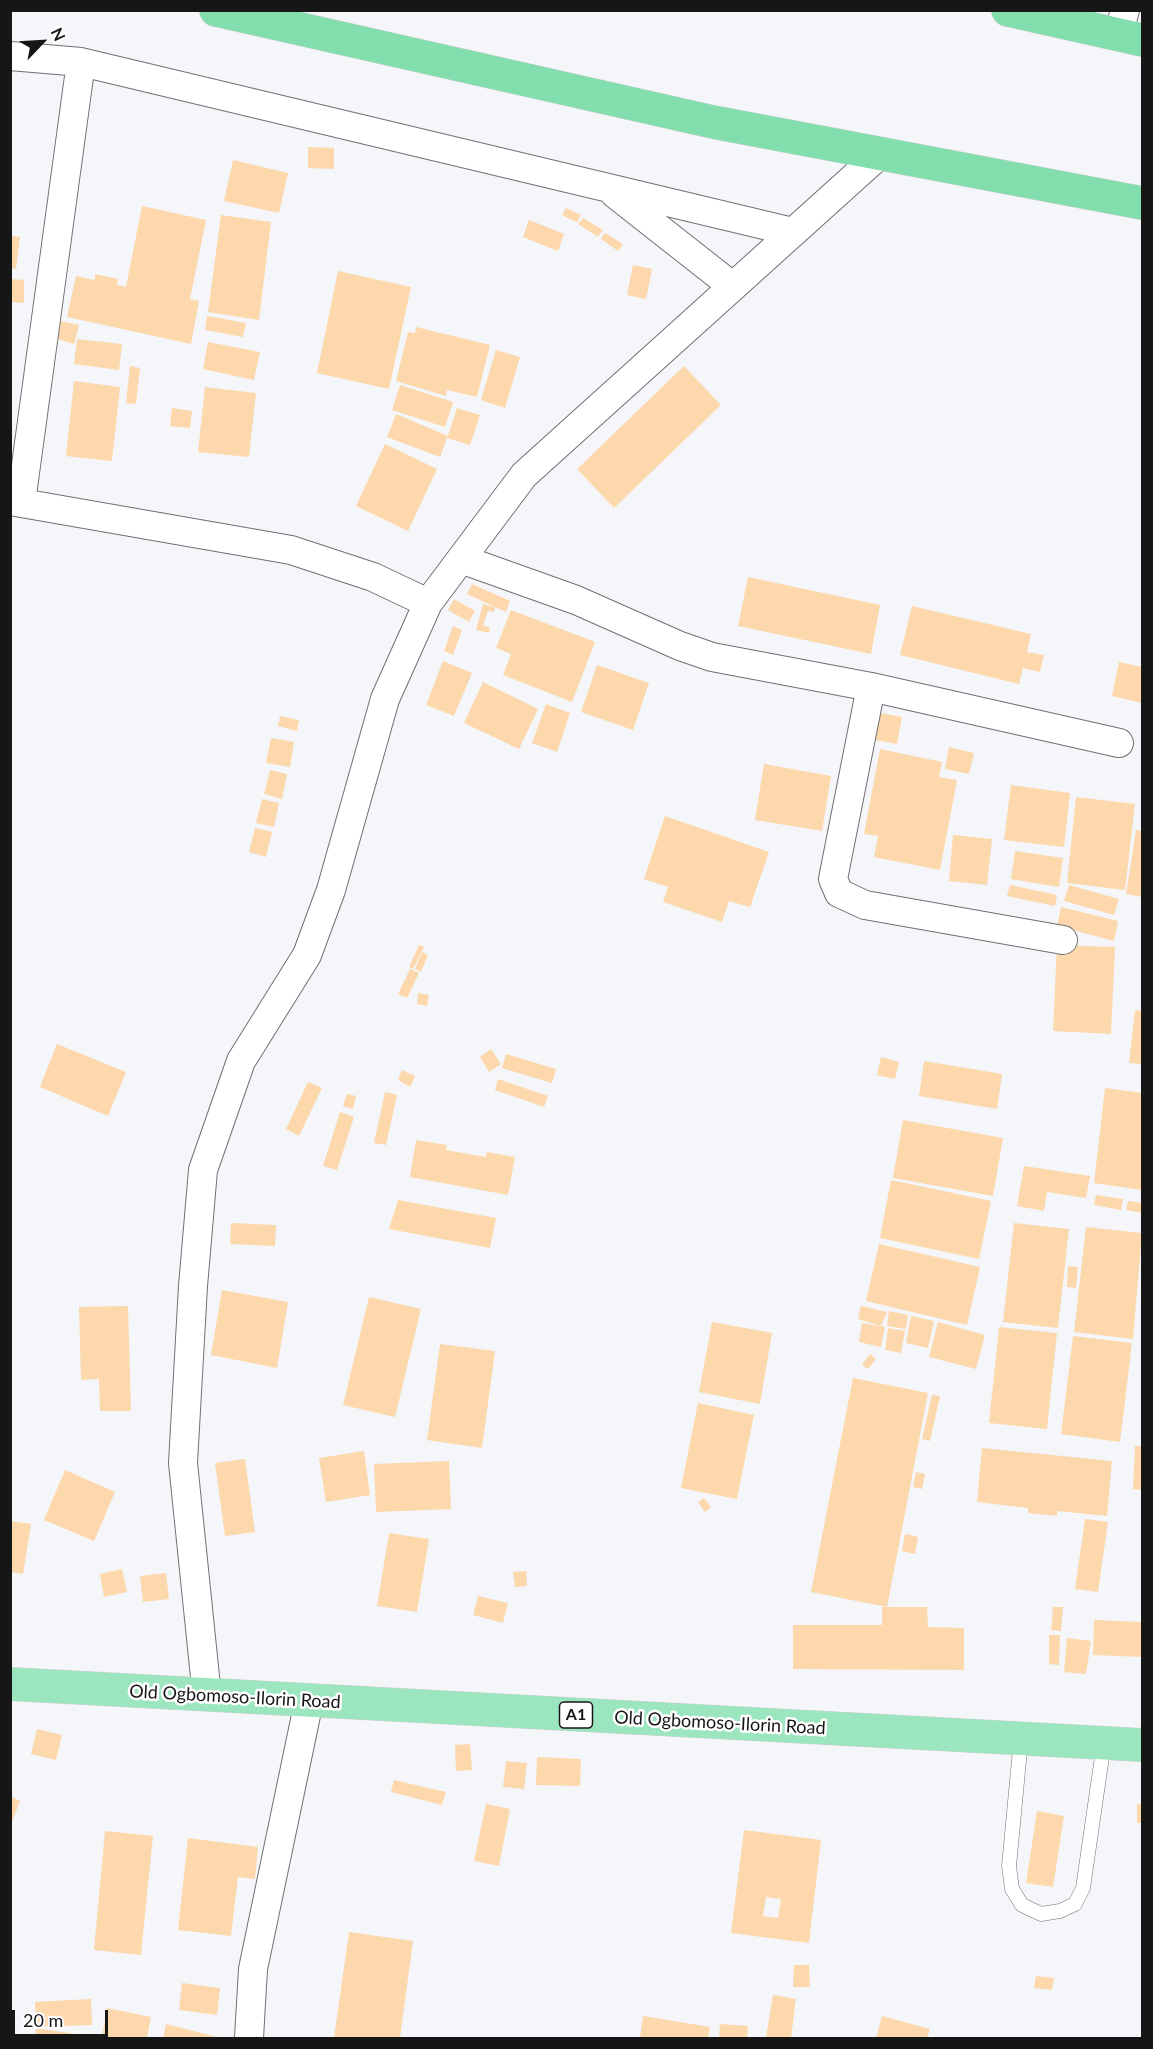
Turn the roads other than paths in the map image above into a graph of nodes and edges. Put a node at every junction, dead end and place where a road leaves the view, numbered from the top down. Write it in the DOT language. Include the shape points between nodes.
graph roads {
  1 [pos="216,10"];
  2 [pos="1008,10"];
  3 [pos="1128,28"];
  4 [pos="10,56"];
  5 [pos="81,62"];
  6 [pos="880,154"];
  7 [pos="608,189"];
  8 [pos="1143,203"];
  9 [pos="793,232"];
  10 [pos="732,286"];
  11 [pos="16,502"];
  12 [pos="461,559"];
  13 [pos="428,603"];
  14 [pos="871,687"];
  15 [pos="1119,743"];
  16 [pos="1063,940"];
  17 [pos="10,1684"];
  18 [pos="207,1696"];
  19 [pos="309,1701"];
  20 [pos="1021,1739"];
  21 [pos="1104,1743"];
  22 [pos="1143,1745"];
  23 [pos="249,2038"];
  1 -- 6 [label="highway" via="713,122"];
  2 -- 3 [label="highway"];
  4 -- 5 [label="street"];
  5 -- 7 [label="street"];
  5 -- 11 [label="street"];
  6 -- 8 [label="highway"];
  6 -- 9 [label="street"];
  7 -- 9 [label="street"];
  7 -- 10 [label="street"];
  9 -- 10 [label="street"];
  10 -- 12 [label="street" via="524,475"];
  11 -- 13 [label="street" via="291,549 373,577"];
  12 -- 13 [label="street"];
  12 -- 14 [label="street" via="576,600 712,657"];
  13 -- 18 [label="street" via="385,699 331,890 307,955 241,1061 204,1170 183,1463"];
  14 -- 15 [label="street"];
  14 -- 16 [label="street" via="833,879 839,893 865,905"];
  17 -- 18 [label="highway, Old Ogbomoso-Ilorin Road / A1"];
  18 -- 19 [label="highway, Old Ogbomoso-Ilorin Road / A1"];
  19 -- 20 [label="highway, Old Ogbomoso-Ilorin Road / A1"];
  19 -- 23 [label="street" via="253,1969"];
  20 -- 21 [label="highway, Old Ogbomoso-Ilorin Road / A1"];
  20 -- 21 [label="lane" via="1009,1866 1012,1889 1022,1905 1041,1914 1075,1904 1083,1888"];
  21 -- 22 [label="highway, Old Ogbomoso-Ilorin Road / A1"];
}
